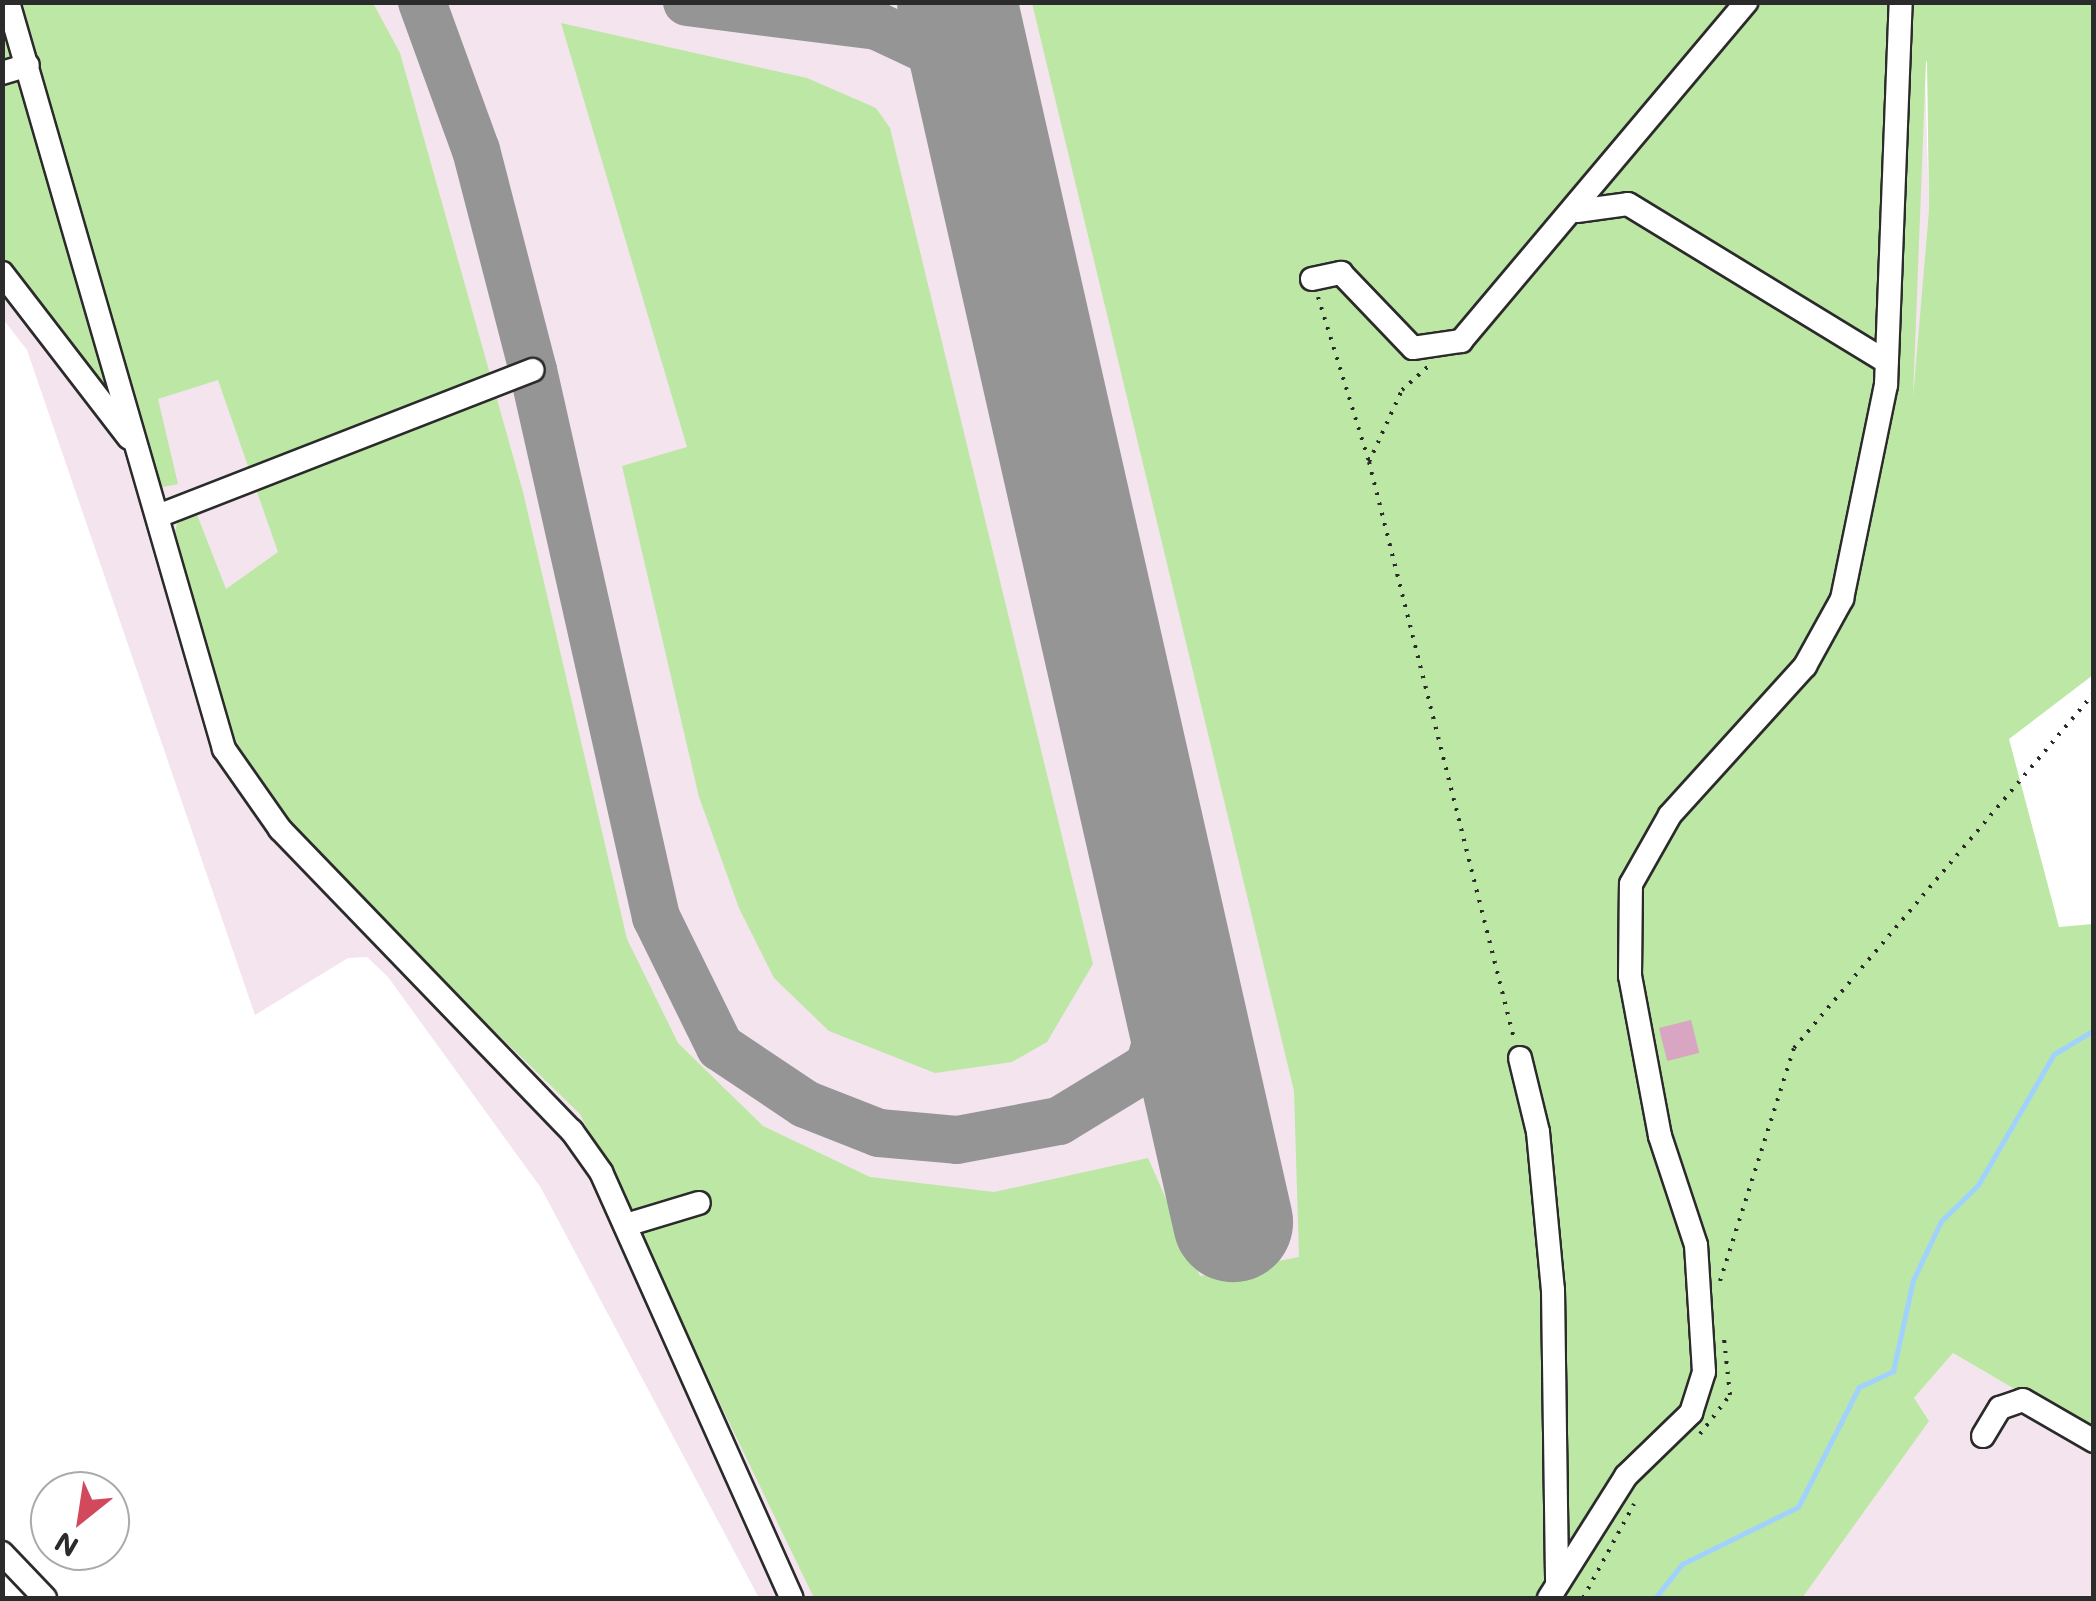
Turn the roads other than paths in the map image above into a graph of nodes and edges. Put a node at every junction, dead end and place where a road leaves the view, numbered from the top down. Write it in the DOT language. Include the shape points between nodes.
graph roads {
  1 [pos="8,2"];
  2 [pos="1746,2"];
  3 [pos="1901,2"];
  4 [pos="28,65"];
  5 [pos="2,72"];
  6 [pos="1576,211"];
  7 [pos="2,273"];
  8 [pos="1312,278"];
  9 [pos="1888,362"];
  10 [pos="534,370"];
  11 [pos="136,449"];
  12 [pos="158,516"];
  13 [pos="1520,1058"];
  14 [pos="699,1203"];
  15 [pos="626,1224"];
  16 [pos="1984,1436"];
  17 [pos="2094,1441"];
  18 [pos="2,1553"];
  19 [pos="1553,1591"];
  20 [pos="45,1598"];
  21 [pos="792,1598"];
  1 -- 4 [label="lane"];
  2 -- 6 [label="lane"];
  3 -- 9 [label="lane"];
  4 -- 5 [label="lane"];
  4 -- 11 [label="lane"];
  6 -- 8 [label="lane" via="1460,341 1413,348 1341,273"];
  6 -- 9 [label="lane" via="1628,204"];
  7 -- 11 [label="lane"];
  9 -- 19 [label="lane" via="1858,544 1826,638 1670,815 1632,884 1630,976 1660,1136 1696,1245 1704,1372 1691,1413 1626,1476"];
  10 -- 12 [label="lane"];
  11 -- 12 [label="lane"];
  12 -- 15 [label="lane" via="224,749 249,789 348,906 572,1130"];
  13 -- 19 [label="lane" via="1538,1132 1553,1290"];
  14 -- 15 [label="lane"];
  15 -- 21 [label="lane"];
  16 -- 17 [label="lane" via="2000,1408 2022,1400"];
  18 -- 20 [label="lane"];
}
